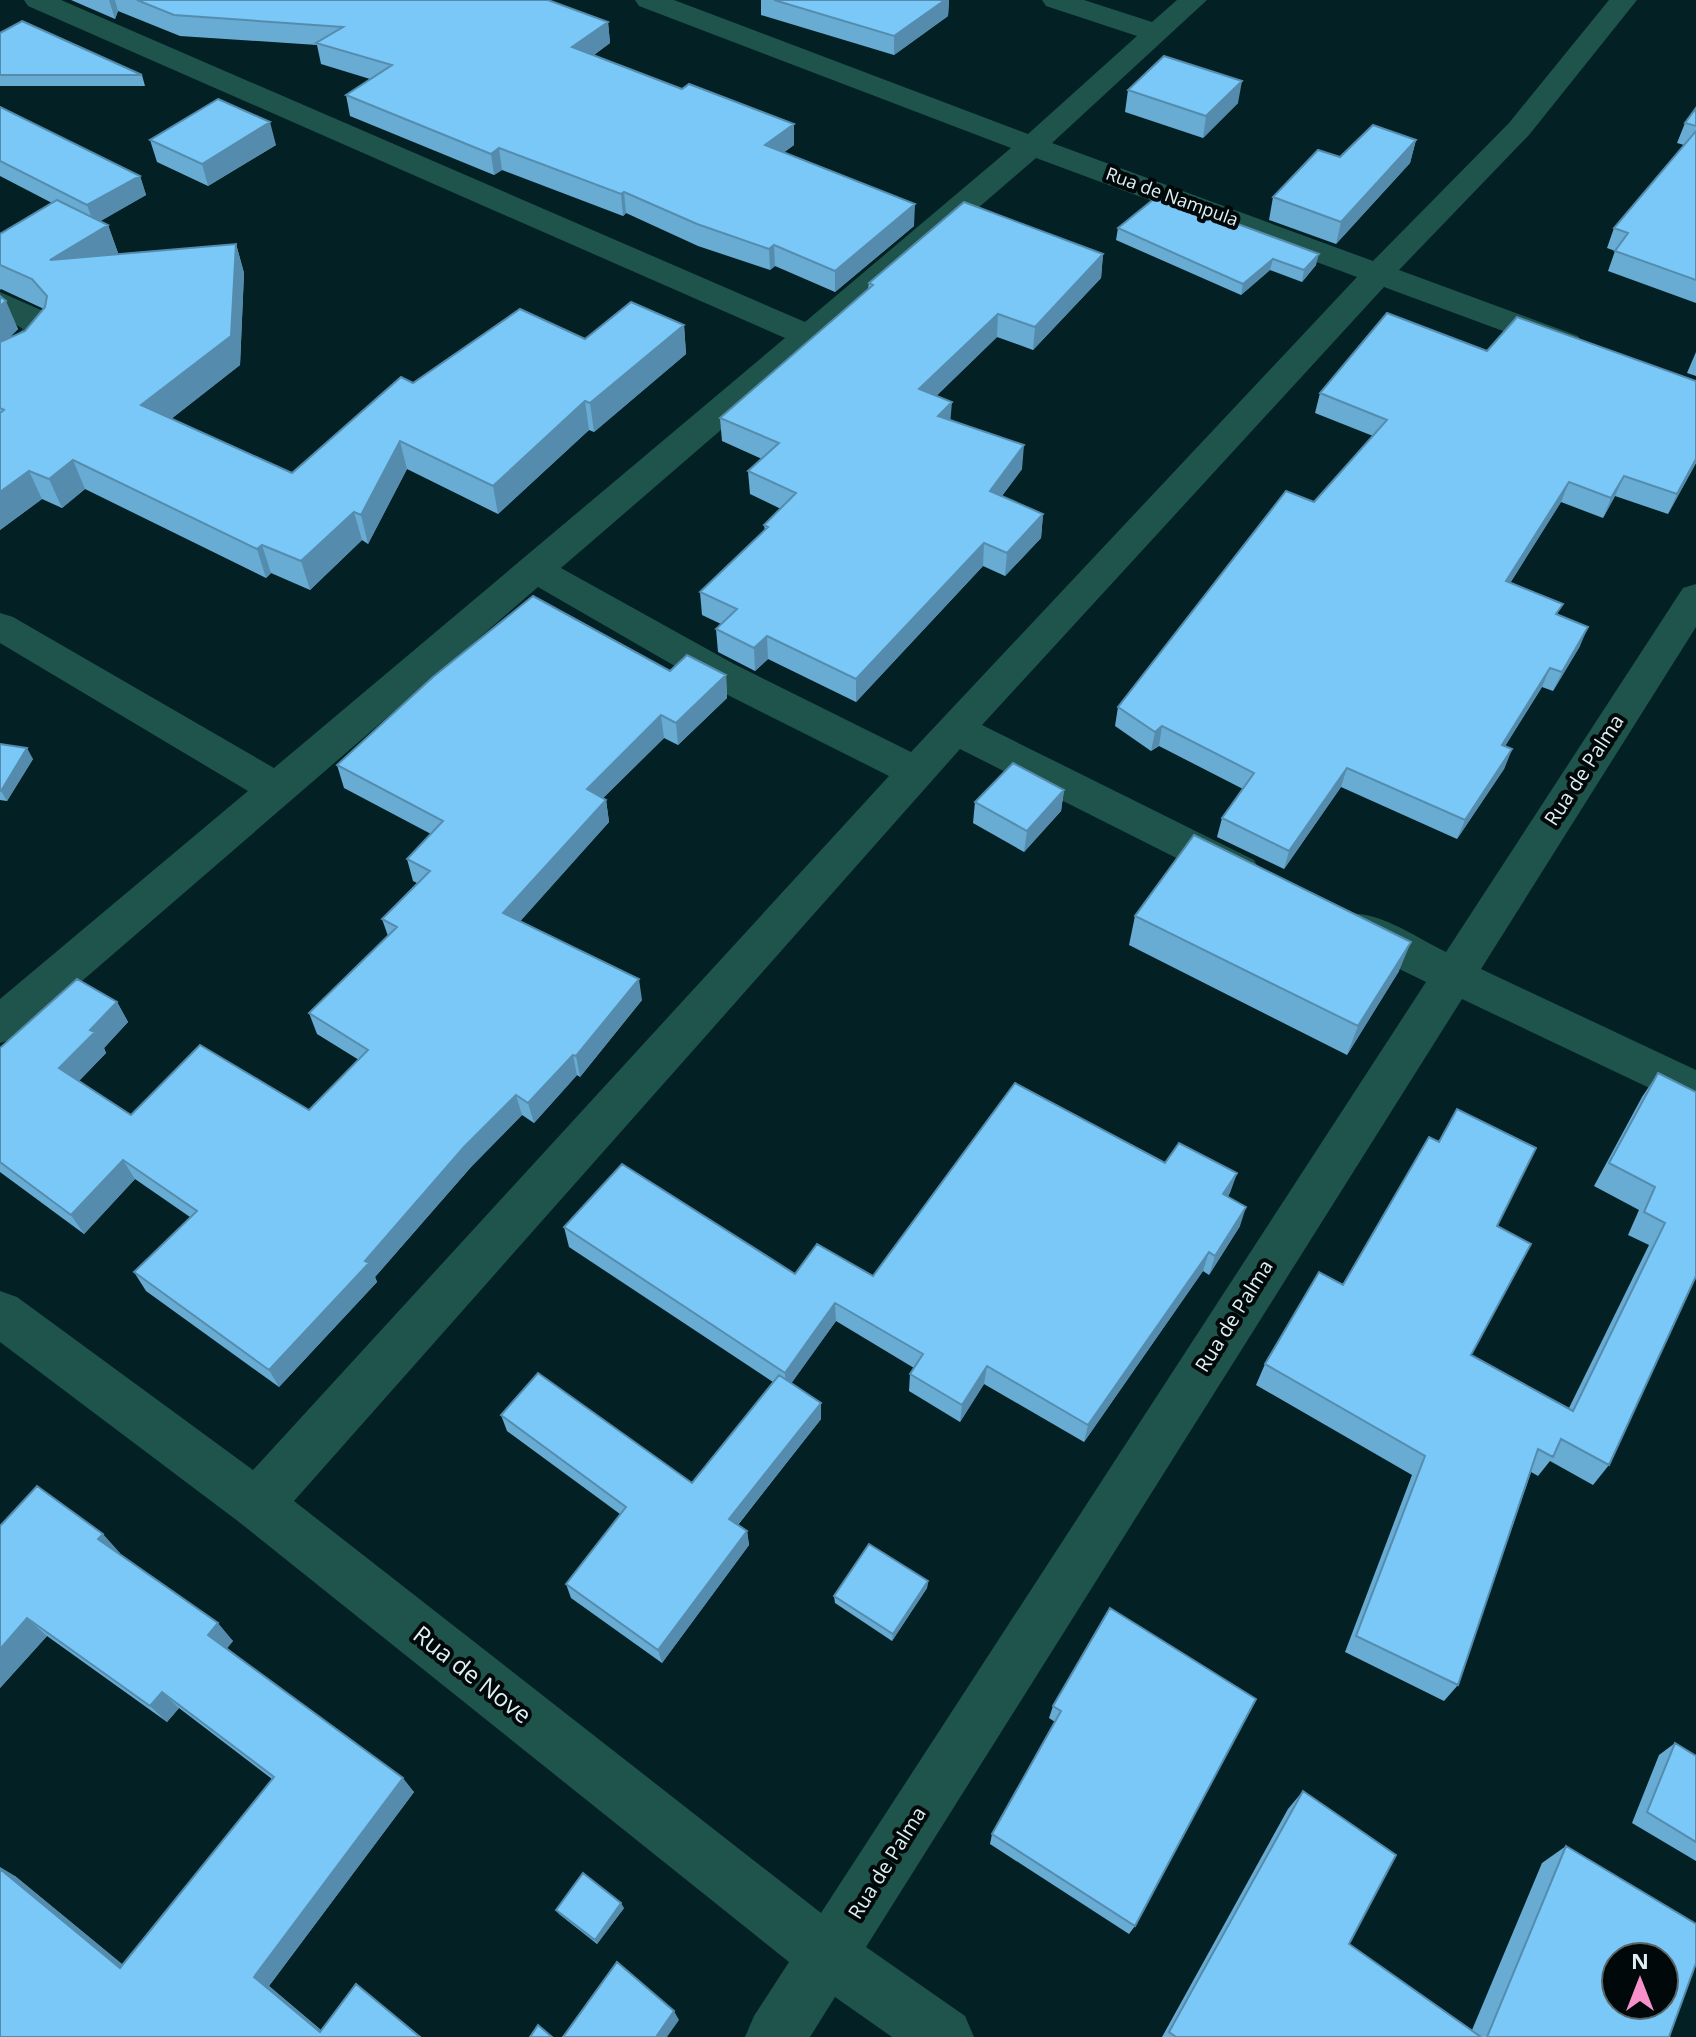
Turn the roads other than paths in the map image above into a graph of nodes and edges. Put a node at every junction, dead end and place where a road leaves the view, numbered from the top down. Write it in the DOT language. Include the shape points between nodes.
graph roads {
  1 [pos="38,0"];
  2 [pos="649,0"];
  3 [pos="1056,0"];
  4 [pos="1193,0"];
  5 [pos="1623,0"];
  6 [pos="1157,33"];
  7 [pos="1032,146"];
  8 [pos="1379,273"];
  9 [pos="0,302"];
  10 [pos="806,335"];
  11 [pos="1595,354"];
  12 [pos="0,364"];
  13 [pos="533,568"];
  14 [pos="1696,597"];
  15 [pos="0,626"];
  16 [pos="955,729"];
  17 [pos="915,772"];
  18 [pos="279,790"];
  19 [pos="1267,885"];
  20 [pos="1324,913"];
  21 [pos="1451,974"];
  22 [pos="0,1025"];
  23 [pos="1696,1091"];
  24 [pos="0,1313"];
  25 [pos="257,1504"];
  26 [pos="828,1956"];
  27 [pos="775,2037"];
  28 [pos="944,2037"];
  1 -- 10 [label="street"];
  2 -- 7 [label="street, Rua de Nampula"];
  3 -- 6 [label="street"];
  4 -- 6 [label="street"];
  5 -- 8 [label="street" via="1519,129"];
  6 -- 7 [label="street"];
  7 -- 8 [label="street, Rua de Nampula"];
  7 -- 10 [label="street"];
  8 -- 11 [label="street, Rua de Nampula"];
  8 -- 16 [label="street"];
  9 -- 12 [label="street" via="40,327 39,337"];
  10 -- 13 [label="street"];
  13 -- 17 [label="street" via="720,674"];
  13 -- 18 [label="street"];
  14 -- 21 [label="street, Rua de Palma"];
  15 -- 18 [label="street"];
  16 -- 17 [label="street"];
  16 -- 19 [label="street"];
  17 -- 25 [label="street"];
  18 -- 22 [label="street"];
  20 -- 21 [label="street"];
  21 -- 23 [label="street"];
  21 -- 26 [label="street, Rua de Palma"];
  24 -- 25 [label="street, Rua de Nove"];
  25 -- 26 [label="street, Rua de Nove"];
  26 -- 27 [label="street, Rua de Palma"];
  26 -- 28 [label="street, Rua de Nove"];
}
